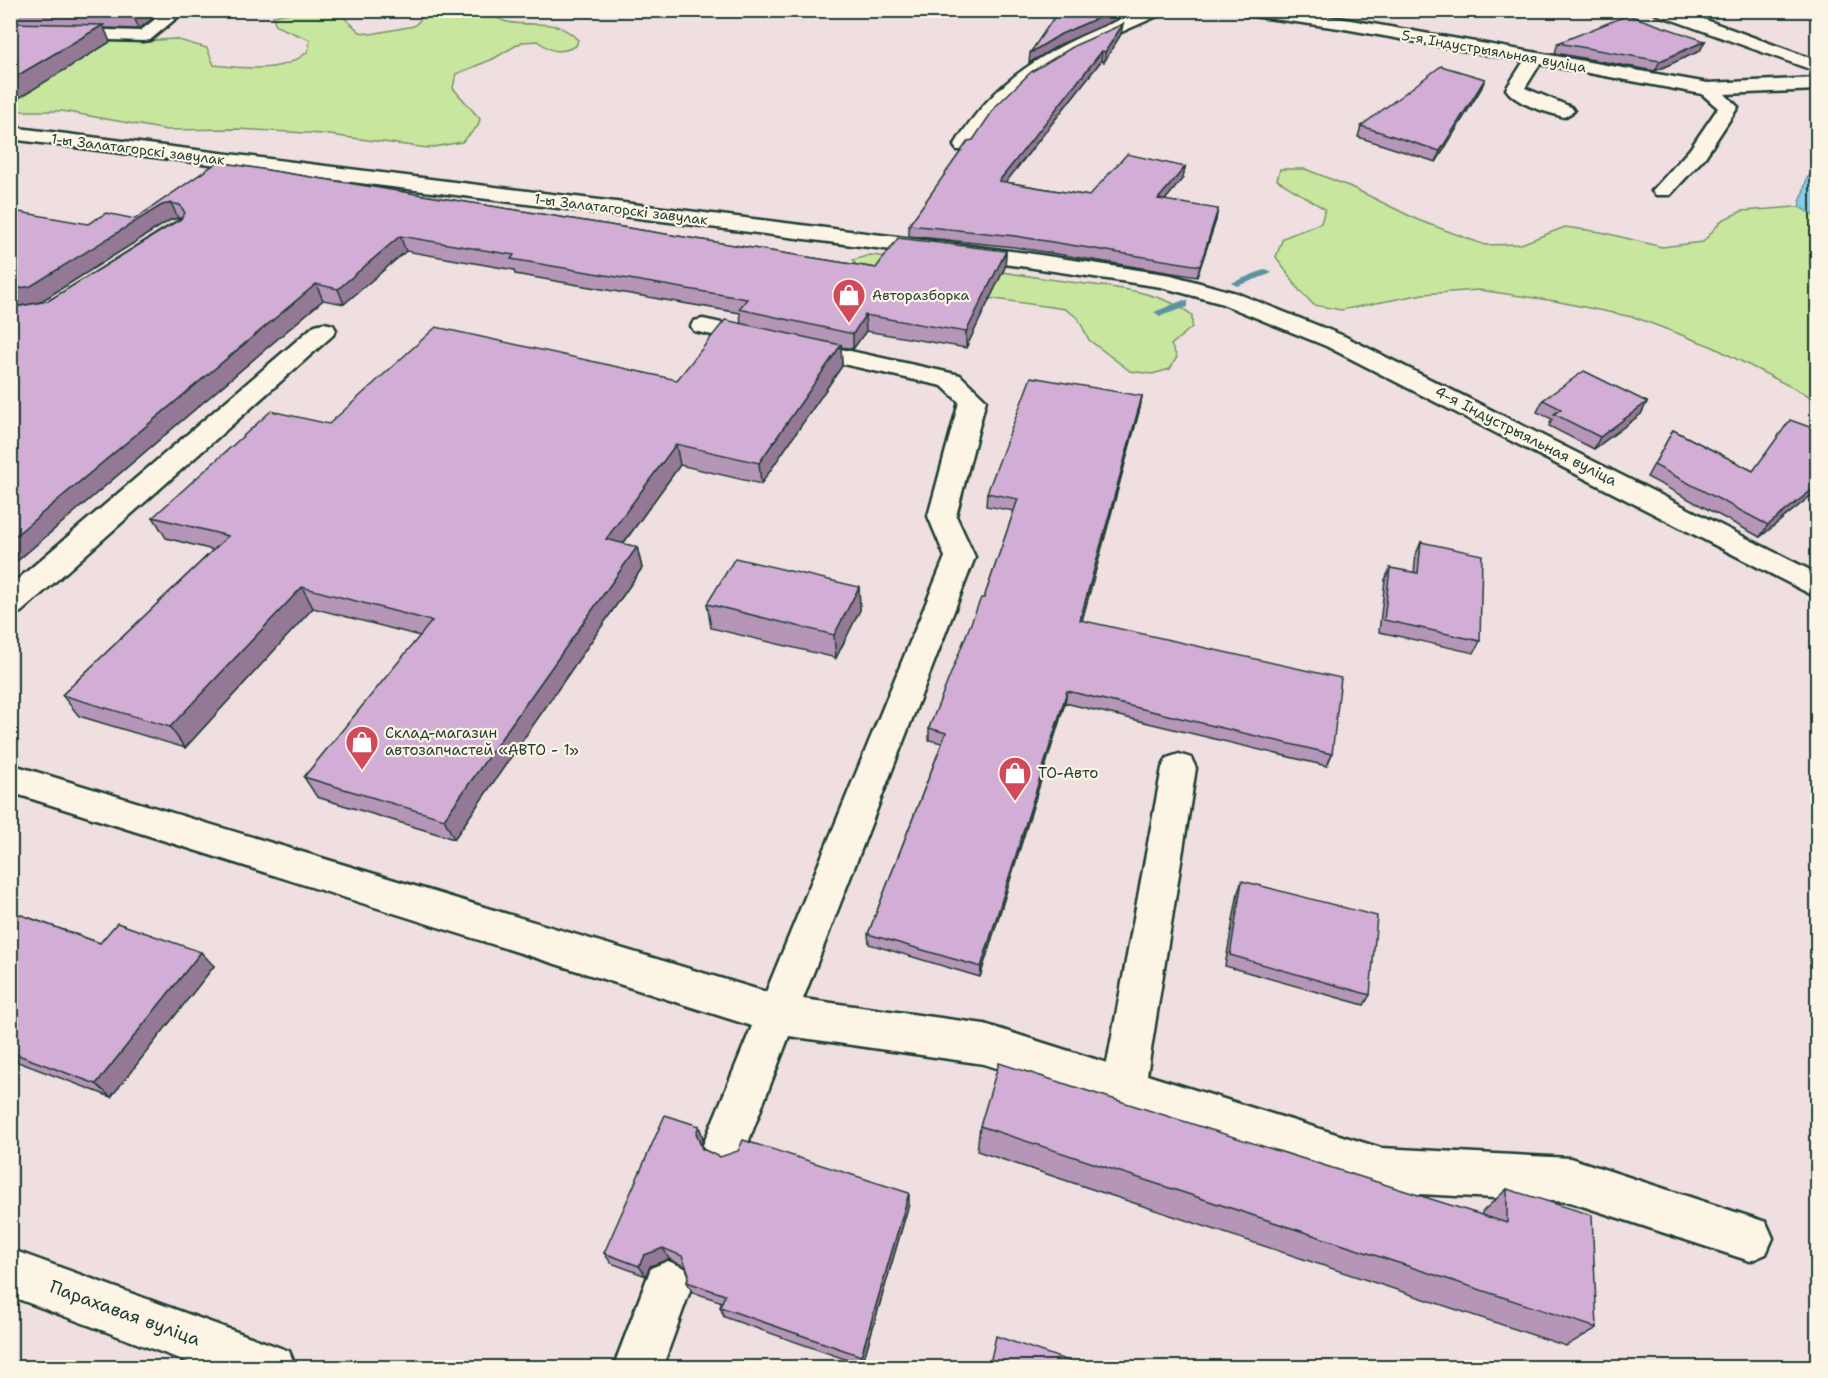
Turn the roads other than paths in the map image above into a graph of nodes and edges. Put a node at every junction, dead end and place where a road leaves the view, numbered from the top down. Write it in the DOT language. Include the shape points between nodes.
graph roads {
  1 [pos="178,10"];
  2 [pos="1163,10"];
  3 [pos="1244,10"];
  4 [pos="1662,10"];
  5 [pos="27,16"];
  6 [pos="10,27"];
  7 [pos="10,32"];
  8 [pos="1534,58"];
  9 [pos="1818,67"];
  10 [pos="1818,84"];
  11 [pos="1708,89"];
  12 [pos="1564,111"];
  13 [pos="10,133"];
  14 [pos="964,146"];
  15 [pos="1663,191"];
  16 [pos="1228,298"];
  17 [pos="704,326"];
  18 [pos="324,330"];
  19 [pos="1818,586"];
  20 [pos="10,604"];
  21 [pos="1179,768"];
  22 [pos="10,778"];
  23 [pos="778,1015"];
  24 [pos="1124,1088"];
  25 [pos="725,1145"];
  26 [pos="1750,1238"];
  27 [pos="10,1272"];
  28 [pos="668,1285"];
  29 [pos="272,1368"];
  30 [pos="637,1368"];
  1 -- 7 [label="street" via="144,36"];
  2 -- 14 [label="street" via="1042,63 987,109"];
  3 -- 8 [label="street, 5-я Індустрыяльная вуліца"];
  4 -- 9 [label="street"];
  5 -- 6 [label="street"];
  8 -- 11 [label="street, 5-я Індустрыяльная вуліца"];
  8 -- 12 [label="street" via="1515,89"];
  10 -- 11 [label="street, 5-я Індустрыяльная вуліца"];
  11 -- 15 [label="street" via="1728,107 1698,153"];
  13 -- 16 [label="street, 1-ы Залатагорскі завулак" via="1027,260 1163,280"];
  16 -- 19 [label="street, 4-я Індустрыяльная вуліца" via="1345,346"];
  17 -- 23 [label="street" via="951,380 973,400 942,516 960,557"];
  18 -- 20 [label="street"];
  21 -- 24 [label="street"];
  22 -- 23 [label="street"];
  23 -- 24 [label="street" via="984,1044"];
  23 -- 25 [label="street"];
  24 -- 26 [label="street" via="1381,1170 1570,1180"];
  27 -- 29 [label="street, Парахавая вуліца"];
  28 -- 30 [label="street"];
}
